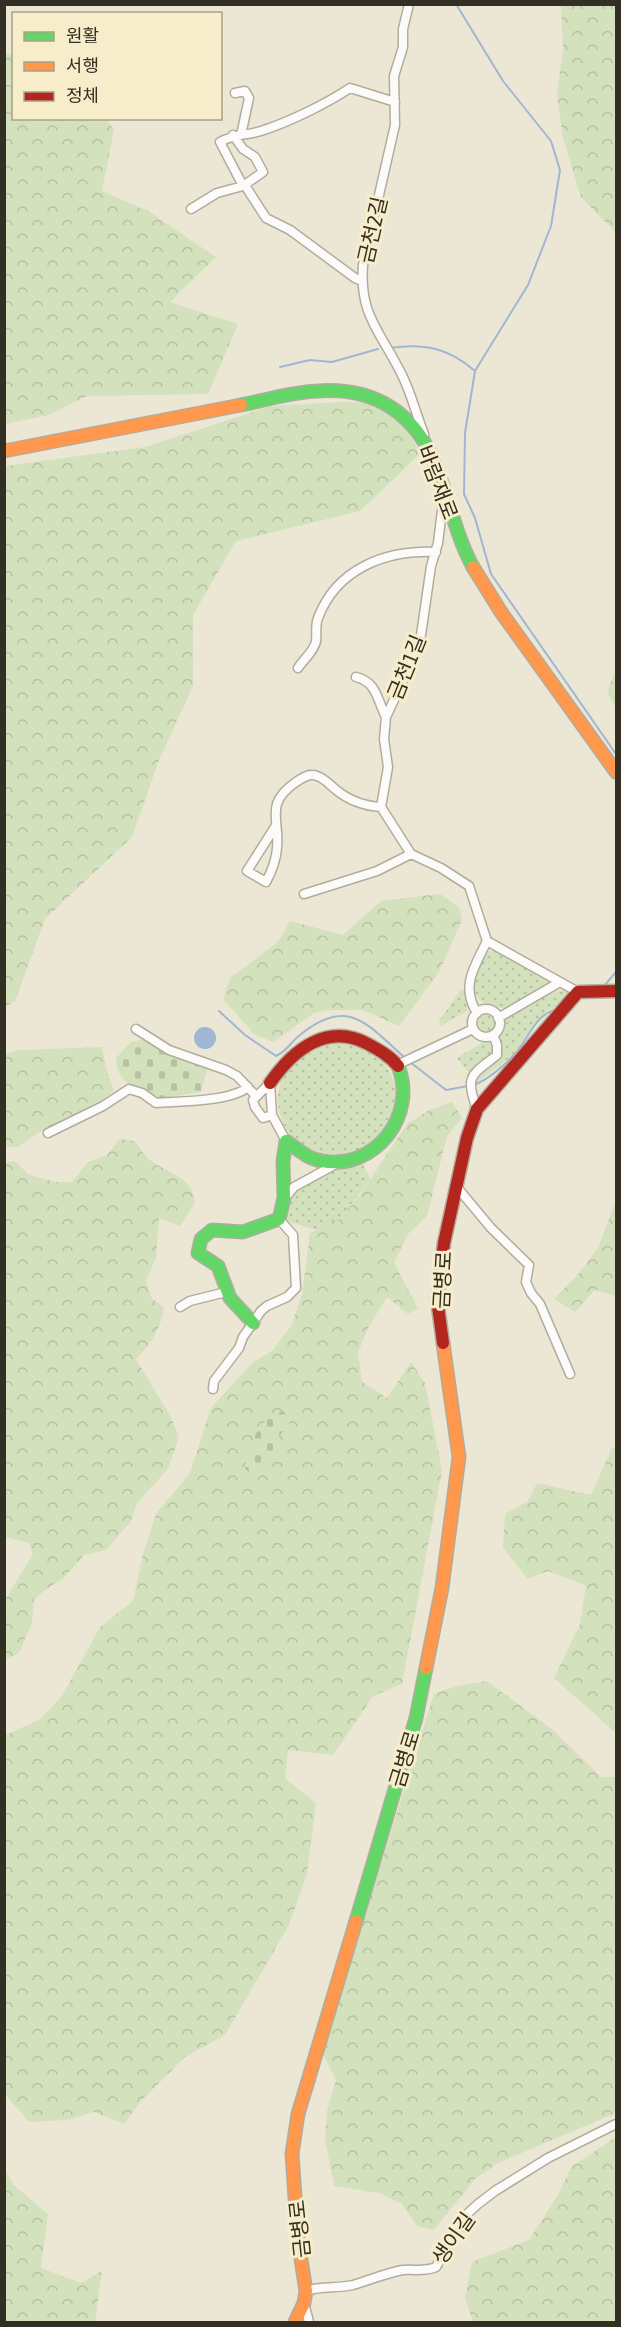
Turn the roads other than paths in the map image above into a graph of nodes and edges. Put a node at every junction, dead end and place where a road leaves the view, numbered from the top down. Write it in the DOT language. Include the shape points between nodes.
graph roads {
  1 [pos="409,4"];
  2 [pos="235,93"];
  3 [pos="395,102"];
  4 [pos="237,135"];
  5 [pos="243,186"];
  6 [pos="190,208"];
  7 [pos="362,281"];
  8 [pos="427,445"];
  9 [pos="4,451"];
  10 [pos="444,491"];
  11 [pos="436,552"];
  12 [pos="298,668"];
  13 [pos="356,677"];
  14 [pos="387,717"];
  15 [pos="616,772"];
  16 [pos="381,807"];
  17 [pos="275,827"];
  18 [pos="411,854"];
  19 [pos="304,894"];
  20 [pos="487,940"];
  21 [pos="560,982"];
  22 [pos="611,992"];
  23 [pos="583,993"];
  24 [pos="477,1013"];
  25 [pos="498,1018"];
  26 [pos="136,1029"];
  27 [pos="473,1029"];
  28 [pos="493,1035"];
  29 [pos="399,1064"];
  30 [pos="270,1083"];
  31 [pos="248,1087"];
  32 [pos="256,1096"];
  33 [pos="477,1109"];
  34 [pos="272,1115"];
  35 [pos="48,1133"];
  36 [pos="286,1141"];
  37 [pos="338,1163"];
  38 [pos="456,1186"];
  39 [pos="285,1198"];
  40 [pos="279,1219"];
  41 [pos="226,1292"];
  42 [pos="180,1306"];
  43 [pos="253,1323"];
  44 [pos="570,1374"];
  45 [pos="213,1389"];
  46 [pos="616,2124"];
  47 [pos="305,2297"];
  48 [pos="295,2322"];
  49 [pos="309,2322"];
  1 -- 3 [label="street, 금천2길" via="394,76"];
  2 -- 4 [label="street" via="245,91 249,98"];
  3 -- 4 [label="street" via="350,88 332,100 261,130"];
  3 -- 7 [label="street, 금천2길" via="393,137"];
  4 -- 5 [label="street" via="220,142"];
  4 -- 5 [label="street" via="243,149 255,157 263,172"];
  5 -- 6 [label="street" via="217,193"];
  5 -- 7 [label="street" via="266,218 290,230"];
  7 -- 8 [label="street, 금천2길" via="367,314 402,375"];
  8 -- 9 [label="street, 바람재로" via="394,409 361,393 331,390"];
  8 -- 10 [label="street, 바람재로"];
  10 -- 11 [label="street, 금천1길"];
  10 -- 15 [label="street, 바람재로" via="469,561 490,597"];
  11 -- 12 [label="street" via="392,554 359,567 334,591 316,625 316,644"];
  11 -- 14 [label="street, 금천1길" via="421,635"];
  13 -- 14 [label="street" via="375,691"];
  14 -- 16 [label="street, 금천1길" via="384,740 388,767"];
  16 -- 17 [label="street" via="364,805 345,796 312,774 296,781 280,798"];
  16 -- 18 [label="street"];
  17 -- 17 [label="street" via="247,871 266,882 275,864"];
  18 -- 19 [label="street" via="377,871"];
  18 -- 20 [label="street" via="469,886"];
  20 -- 21 [label="street"];
  20 -- 24 [label="street" via="469,980 471,1004"];
  21 -- 23 [label="street"];
  21 -- 25 [label="street"];
  22 -- 23 [label="street"];
  23 -- 33 [label="street, 금병로"];
  24 -- 25 [label="street" via="489,1010"];
  24 -- 27 [label="street" via="472,1020"];
  25 -- 28 [label="street" via="499,1026"];
  26 -- 31 [label="street" via="169,1050 226,1070"];
  27 -- 28 [label="street" via="484,1037"];
  27 -- 29 [label="street"];
  28 -- 33 [label="street" via="497,1055 475,1071 471,1085"];
  29 -- 30 [label="street" via="364,1041 347,1034 334,1035 305,1045"];
  29 -- 37 [label="street" via="404,1102 397,1124 374,1149 356,1160"];
  30 -- 32 [label="street"];
  30 -- 34 [label="street"];
  31 -- 32 [label="street"];
  31 -- 35 [label="street" via="240,1093 218,1097 156,1103 129,1089"];
  32 -- 34 [label="street" via="255,1107 263,1118"];
  33 -- 38 [label="street, 금병로"];
  34 -- 36 [label="street"];
  36 -- 37 [label="street" via="312,1158"];
  36 -- 39 [label="street"];
  37 -- 39 [label="street" via="294,1187"];
  38 -- 44 [label="street" via="526,1262 526,1282 540,1304"];
  38 -- 47 [label="street, 금병로" via="437,1299 459,1457 442,1587 416,1718 298,2114 292,2154"];
  39 -- 40 [label="street"];
  40 -- 41 [label="street" via="243,1232 212,1230 202,1237 198,1252 220,1269"];
  40 -- 43 [label="street" via="293,1235 296,1288 267,1306"];
  41 -- 42 [label="street"];
  41 -- 43 [label="street"];
  43 -- 45 [label="street" via="214,1381"];
  46 -- 47 [label="street, 생이길" via="548,2158 478,2204 466,2215 436,2267 382,2274 351,2285 319,2286"];
  47 -- 48 [label="street"];
  47 -- 49 [label="street"];
}
